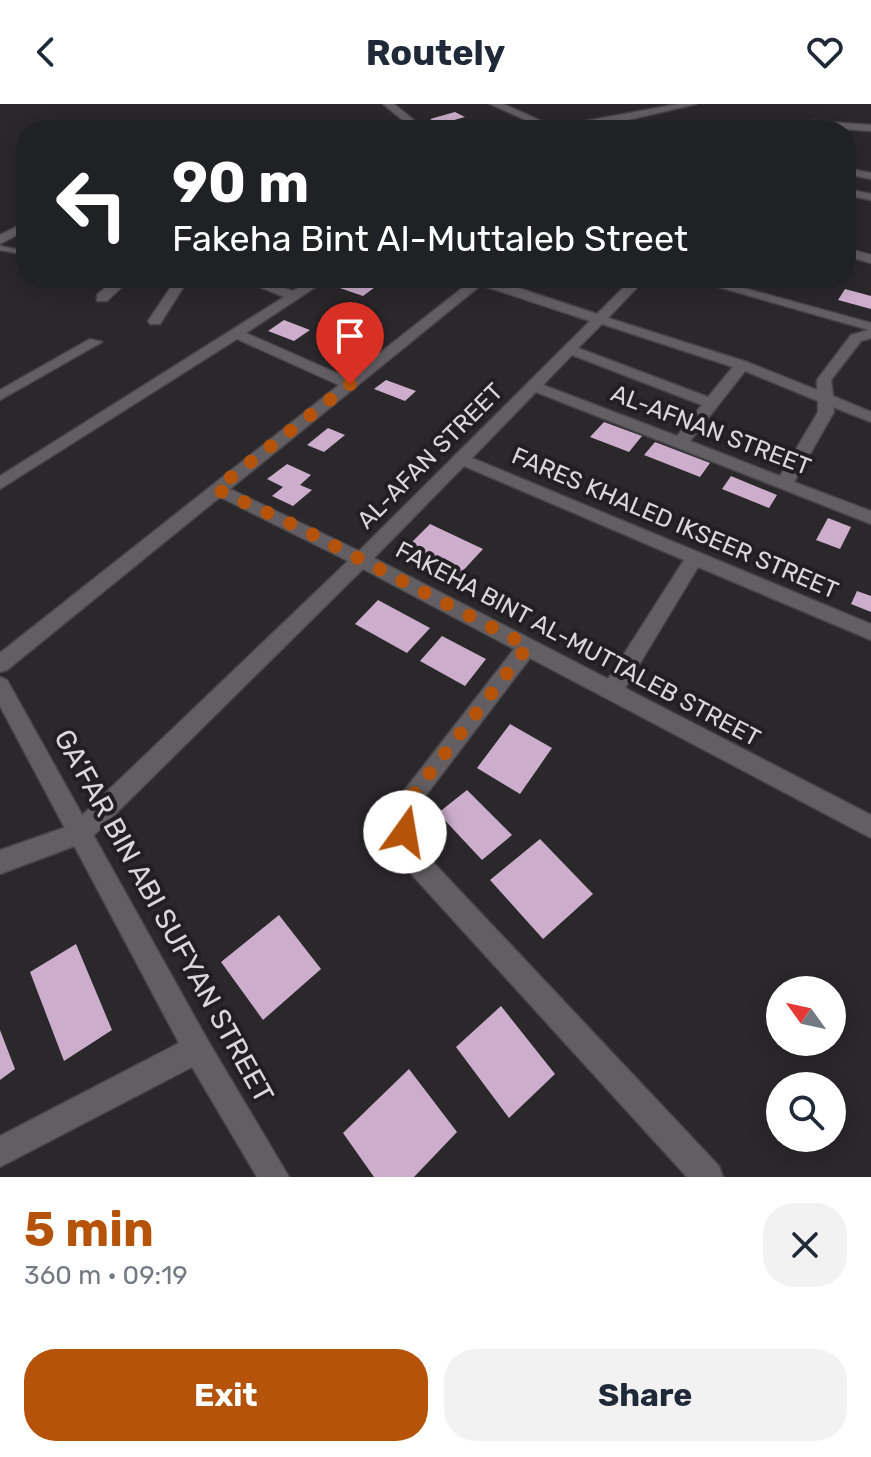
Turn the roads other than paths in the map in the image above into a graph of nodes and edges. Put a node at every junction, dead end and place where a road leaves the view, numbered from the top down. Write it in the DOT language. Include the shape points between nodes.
graph roads {
  1 [pos="388,104"];
  2 [pos="495,104"];
  3 [pos="691,104"];
  4 [pos="408,120"];
  5 [pos="529,120"];
  6 [pos="617,120"];
  7 [pos="114,288"];
  8 [pos="176,288"];
  9 [pos="271,288"];
  10 [pos="309,288"];
  11 [pos="466,288"];
  12 [pos="505,288"];
  13 [pos="631,288"];
  14 [pos="729,288"];
  15 [pos="296,297"];
  16 [pos="102,298"];
  17 [pos="602,319"];
  18 [pos="155,321"];
  19 [pos="871,327"];
  20 [pos="871,334"];
  21 [pos="239,335"];
  22 [pos="95,342"];
  23 [pos="570,350"];
  24 [pos="742,365"];
  25 [pos="350,384"];
  26 [pos="533,386"];
  27 [pos="0,396"];
  28 [pos="825,396"];
  29 [pos="710,403"];
  30 [pos="871,417"];
  31 [pos="680,443"];
  32 [pos="461,459"];
  33 [pos="0,484"];
  34 [pos="784,484"];
  35 [pos="216,489"];
  36 [pos="871,518"];
  37 [pos="695,557"];
  38 [pos="361,560"];
  39 [pos="871,632"];
  40 [pos="528,646"];
  41 [pos="0,664"];
  42 [pos="0,686"];
  43 [pos="611,692"];
  44 [pos="871,827"];
  45 [pos="80,833"];
  46 [pos="0,862"];
  47 [pos="197,1049"];
  48 [pos="0,1152"];
  49 [pos="274,1177"];
  50 [pos="708,1177"];
  1 -- 4 [label="street"];
  2 -- 5 [label="street"];
  3 -- 6 [label="street"];
  7 -- 16 [label="street"];
  8 -- 18 [label="street"];
  9 -- 15 [label="street"];
  10 -- 15 [label="street"];
  11 -- 25 [label="street"];
  12 -- 17 [label="street"];
  13 -- 17 [label="street, AL-AFAN STREET"];
  14 -- 19 [label="street"];
  15 -- 21 [label="street"];
  17 -- 23 [label="street, AL-AFAN STREET"];
  17 -- 24 [label="street"];
  20 -- 28 [label="street" via="856,338 835,365 824,380"];
  21 -- 25 [label="street"];
  21 -- 33 [label="street"];
  22 -- 27 [label="street"];
  23 -- 26 [label="street, AL-AFAN STREET"];
  23 -- 29 [label="street"];
  24 -- 28 [label="street"];
  24 -- 29 [label="street"];
  25 -- 35 [label="street"];
  26 -- 31 [label="street, AL-AFNAN STREET"];
  26 -- 32 [label="street, AL-AFAN STREET"];
  28 -- 30 [label="street"];
  28 -- 34 [label="street" via="824,416"];
  29 -- 31 [label="street"];
  31 -- 34 [label="street, AL-AFNAN STREET"];
  32 -- 37 [label="street, FARES KHALED IKSEER STREET"];
  32 -- 38 [label="street, AL-AFAN STREET"];
  34 -- 36 [label="street, AL-AFNAN STREET"];
  35 -- 38 [label="street, FAKEHA BINT AL-MUTTALEB STREET"];
  35 -- 41 [label="street"];
  37 -- 39 [label="street, FARES KHALED IKSEER STREET"];
  37 -- 43 [label="street"];
  38 -- 40 [label="street, FAKEHA BINT AL-MUTTALEB STREET"];
  38 -- 45 [label="street, AL-AFAN STREET"];
  40 -- 43 [label="street, FAKEHA BINT AL-MUTTALEB STREET"];
  40 -- 50 [label="street" via="409,800 405,832 422,868"];
  42 -- 45 [label="street, GA‘FAR BIN ABI SUFYAN STREET"];
  43 -- 44 [label="street, FAKEHA BINT AL-MUTTALEB STREET"];
  45 -- 46 [label="street"];
  45 -- 47 [label="street, GA‘FAR BIN ABI SUFYAN STREET"];
  47 -- 48 [label="street"];
  47 -- 49 [label="street, GA‘FAR BIN ABI SUFYAN STREET"];
}
